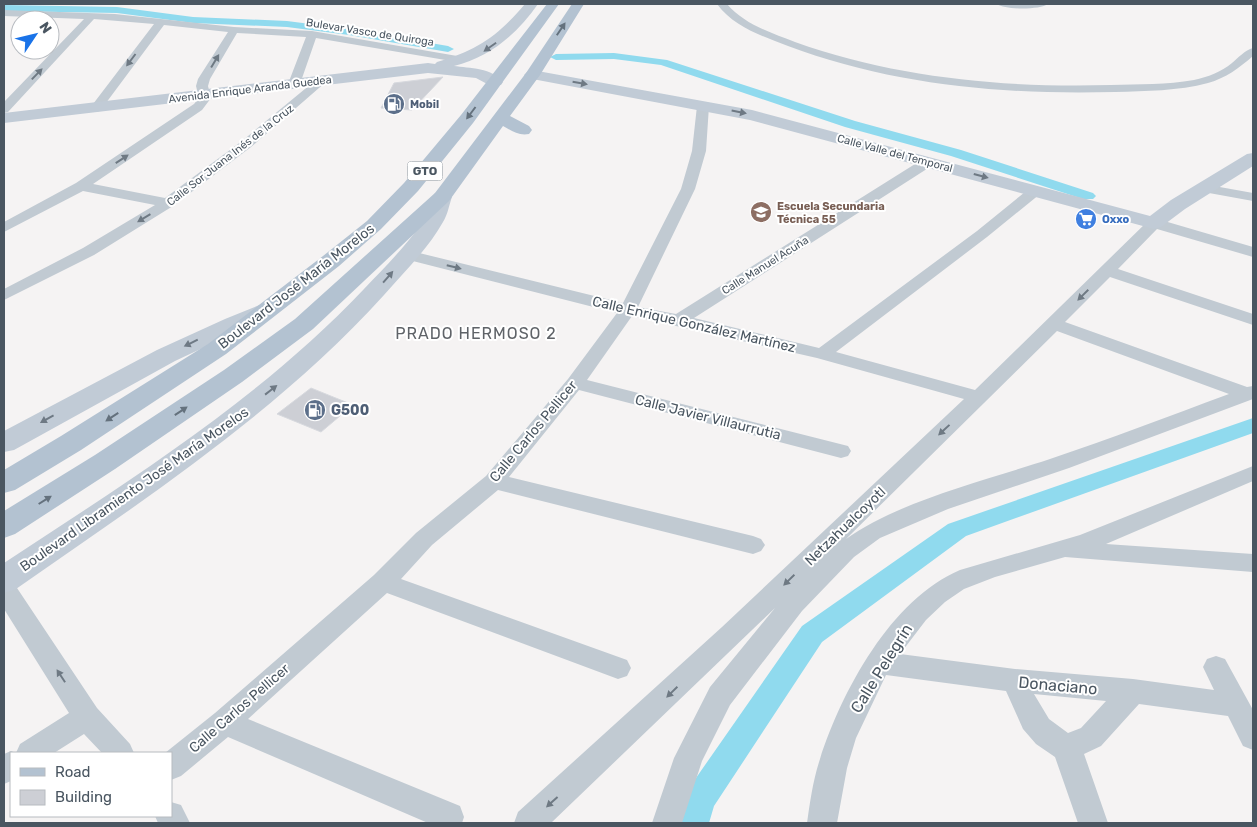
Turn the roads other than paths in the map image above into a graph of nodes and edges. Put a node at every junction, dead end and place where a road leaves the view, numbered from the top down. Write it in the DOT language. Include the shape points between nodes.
graph roads {
  1 [pos="553,4"];
  2 [pos="578,4"];
  3 [pos="722,4"];
  4 [pos="1002,4"];
  5 [pos="1043,4"];
  6 [pos="528,8"];
  7 [pos="60,15"];
  8 [pos="92,16"];
  9 [pos="161,22"];
  10 [pos="234,30"];
  11 [pos="312,34"];
  12 [pos="1253,51"];
  13 [pos="463,60"];
  14 [pos="507,65"];
  15 [pos="428,68"];
  16 [pos="532,75"];
  17 [pos="321,81"];
  18 [pos="495,82"];
  19 [pos="294,84"];
  20 [pos="203,95"];
  21 [pos="703,106"];
  22 [pos="96,108"];
  23 [pos="4,109"];
  24 [pos="4,118"];
  25 [pos="501,118"];
  26 [pos="523,130"];
  27 [pos="1253,158"];
  28 [pos="928,162"];
  29 [pos="81,186"];
  30 [pos="1203,188"];
  31 [pos="1035,191"];
  32 [pos="442,197"];
  33 [pos="1253,197"];
  34 [pos="168,203"];
  35 [pos="1154,223"];
  36 [pos="4,228"];
  37 [pos="1253,252"];
  38 [pos="407,255"];
  39 [pos="1107,272"];
  40 [pos="4,295"];
  41 [pos="267,309"];
  42 [pos="628,310"];
  43 [pos="679,320"];
  44 [pos="1253,320"];
  45 [pos="1055,324"];
  46 [pos="822,354"];
  47 [pos="575,383"];
  48 [pos="1250,393"];
  49 [pos="979,397"];
  50 [pos="4,442"];
  51 [pos="841,451"];
  52 [pos="1253,474"];
  53 [pos="494,480"];
  54 [pos="4,484"];
  55 [pos="4,526"];
  56 [pos="753,545"];
  57 [pos="1063,550"];
  58 [pos="1253,563"];
  59 [pos="4,580"];
  60 [pos="383,582"];
  61 [pos="4,589"];
  62 [pos="880,663"];
  63 [pos="1216,667"];
  64 [pos="618,668"];
  65 [pos="1015,681"];
  66 [pos="1133,691"];
  67 [pos="1236,705"];
  68 [pos="88,717"];
  69 [pos="225,722"];
  70 [pos="1253,737"];
  71 [pos="1067,748"];
  72 [pos="32,752"];
  73 [pos="119,752"];
  74 [pos="172,765"];
  75 [pos="449,817"];
  76 [pos="529,823"];
  77 [pos="666,823"];
  78 [pos="822,823"];
  79 [pos="1093,823"];
  1 -- 14 [label="main road, Boulevard José María Morelos / GTO"];
  16 -- 2 [label="main road, GTO, one-way"];
  3 -- 12 [label="street" via="740,21 825,56 907,74 1008,87 1110,89 1192,83 1228,72"];
  4 -- 5 [label="street"];
  6 -- 13 [label="street, one-way" via="497,42"];
  6 -- 14 [label="main road"];
  7 -- 8 [label="street, Bulevar Vasco de Quiroga"];
  8 -- 9 [label="street, Bulevar Vasco de Quiroga"];
  23 -- 8 [label="street, one-way"];
  9 -- 10 [label="street, Bulevar Vasco de Quiroga"];
  9 -- 22 [label="street, one-way"];
  10 -- 11 [label="street, Bulevar Vasco de Quiroga"];
  20 -- 10 [label="street, one-way" via="204,79"];
  11 -- 13 [label="street, Bulevar Vasco de Quiroga"];
  11 -- 19 [label="street"];
  13 -- 15 [label="street"];
  14 -- 18 [label="main road, Boulevard José María Morelos / GTO"];
  15 -- 17 [label="street, Avenida Enrique Aranda Guedea"];
  15 -- 18 [label="street, Avenida Enrique Aranda Guedea" via="480,74"];
  16 -- 21 [label="street, Calle Valle del Temporal, one-way"];
  16 -- 25 [label="main road, GTO"];
  17 -- 19 [label="street, Avenida Enrique Aranda Guedea"];
  17 -- 34 [label="street, Calle Sor Juana Inés de la Cruz" via="253,140"];
  18 -- 41 [label="main road, Boulevard José María Morelos / GTO, one-way" via="396,204 332,261"];
  19 -- 20 [label="street, Avenida Enrique Aranda Guedea"];
  20 -- 22 [label="street, Avenida Enrique Aranda Guedea"];
  29 -- 20 [label="street, one-way" via="191,112 203,102"];
  21 -- 28 [label="street, Calle Valle del Temporal, one-way" via="802,127"];
  21 -- 42 [label="street, Calle Carlos Pellicer" via="699,151 688,189"];
  22 -- 24 [label="street, Avenida Enrique Aranda Guedea"];
  25 -- 26 [label="main road"];
  25 -- 32 [label="main road, GTO"];
  27 -- 30 [label="street"];
  28 -- 31 [label="street, Calle Valle del Temporal, one-way"];
  28 -- 43 [label="street, Calle Manuel Acuña"];
  29 -- 34 [label="street"];
  29 -- 36 [label="street"];
  30 -- 33 [label="street"];
  30 -- 35 [label="street" via="1170,208"];
  31 -- 35 [label="street, Calle Valle del Temporal"];
  31 -- 46 [label="street"];
  32 -- 38 [label="street, Boulevard Libramiento José María Morelos" via="433,222"];
  55 -- 32 [label="main road, GTO, one-way" via="233,376 304,324"];
  34 -- 40 [label="street, Calle Sor Juana Inés de la Cruz, one-way" via="105,242"];
  35 -- 37 [label="street, Calle Valle del Temporal"];
  35 -- 39 [label="street, Netzahualcoyotl"];
  38 -- 42 [label="street, Calle Enrique González Martínez, one-way"];
  59 -- 38 [label="street, Boulevard Libramiento José María Morelos, one-way" via="181,458 277,385 359,312"];
  39 -- 44 [label="street"];
  39 -- 45 [label="street, Netzahualcoyotl, one-way"];
  41 -- 50 [label="street, one-way" via="136,370"];
  41 -- 54 [label="main road, Boulevard José María Morelos / GTO, one-way" via="217,349"];
  42 -- 43 [label="street, Calle Enrique González Martínez"];
  42 -- 47 [label="street, Calle Carlos Pellicer"];
  43 -- 46 [label="street, Calle Enrique González Martínez"];
  45 -- 48 [label="street"];
  45 -- 49 [label="street, Netzahualcoyotl"];
  46 -- 49 [label="street, Calle Enrique González Martínez"];
  47 -- 51 [label="street, Calle Javier Villaurrutia"];
  47 -- 53 [label="street, Calle Carlos Pellicer"];
  48 -- 77 [label="street" via="916,512 872,532 846,551 793,604 720,696 688,758"];
  49 -- 76 [label="street, Netzahualcoyotl, one-way" via="664,700"];
  52 -- 57 [label="street"];
  53 -- 56 [label="street"];
  53 -- 60 [label="street, Calle Carlos Pellicer" via="424,539"];
  57 -- 58 [label="street"];
  57 -- 62 [label="street, Calle Pelegrín" via="996,566 954,583 925,604 901,630"];
  60 -- 64 [label="street"];
  60 -- 69 [label="street, Calle Carlos Pellicer"];
  68 -- 61 [label="street, one-way"];
  62 -- 65 [label="street, Donaciano"];
  62 -- 78 [label="street, Calle Pelegrín" via="844,729 833,761"];
  63 -- 67 [label="street"];
  65 -- 66 [label="street, Donaciano"];
  65 -- 71 [label="street" via="1034,724 1042,733"];
  66 -- 67 [label="street, Donaciano"];
  66 -- 71 [label="street" via="1091,736"];
  67 -- 70 [label="street"];
  68 -- 72 [label="street"];
  68 -- 73 [label="street"];
  69 -- 74 [label="street, Calle Carlos Pellicer"];
  69 -- 75 [label="street"];
  71 -- 79 [label="street"];
}
